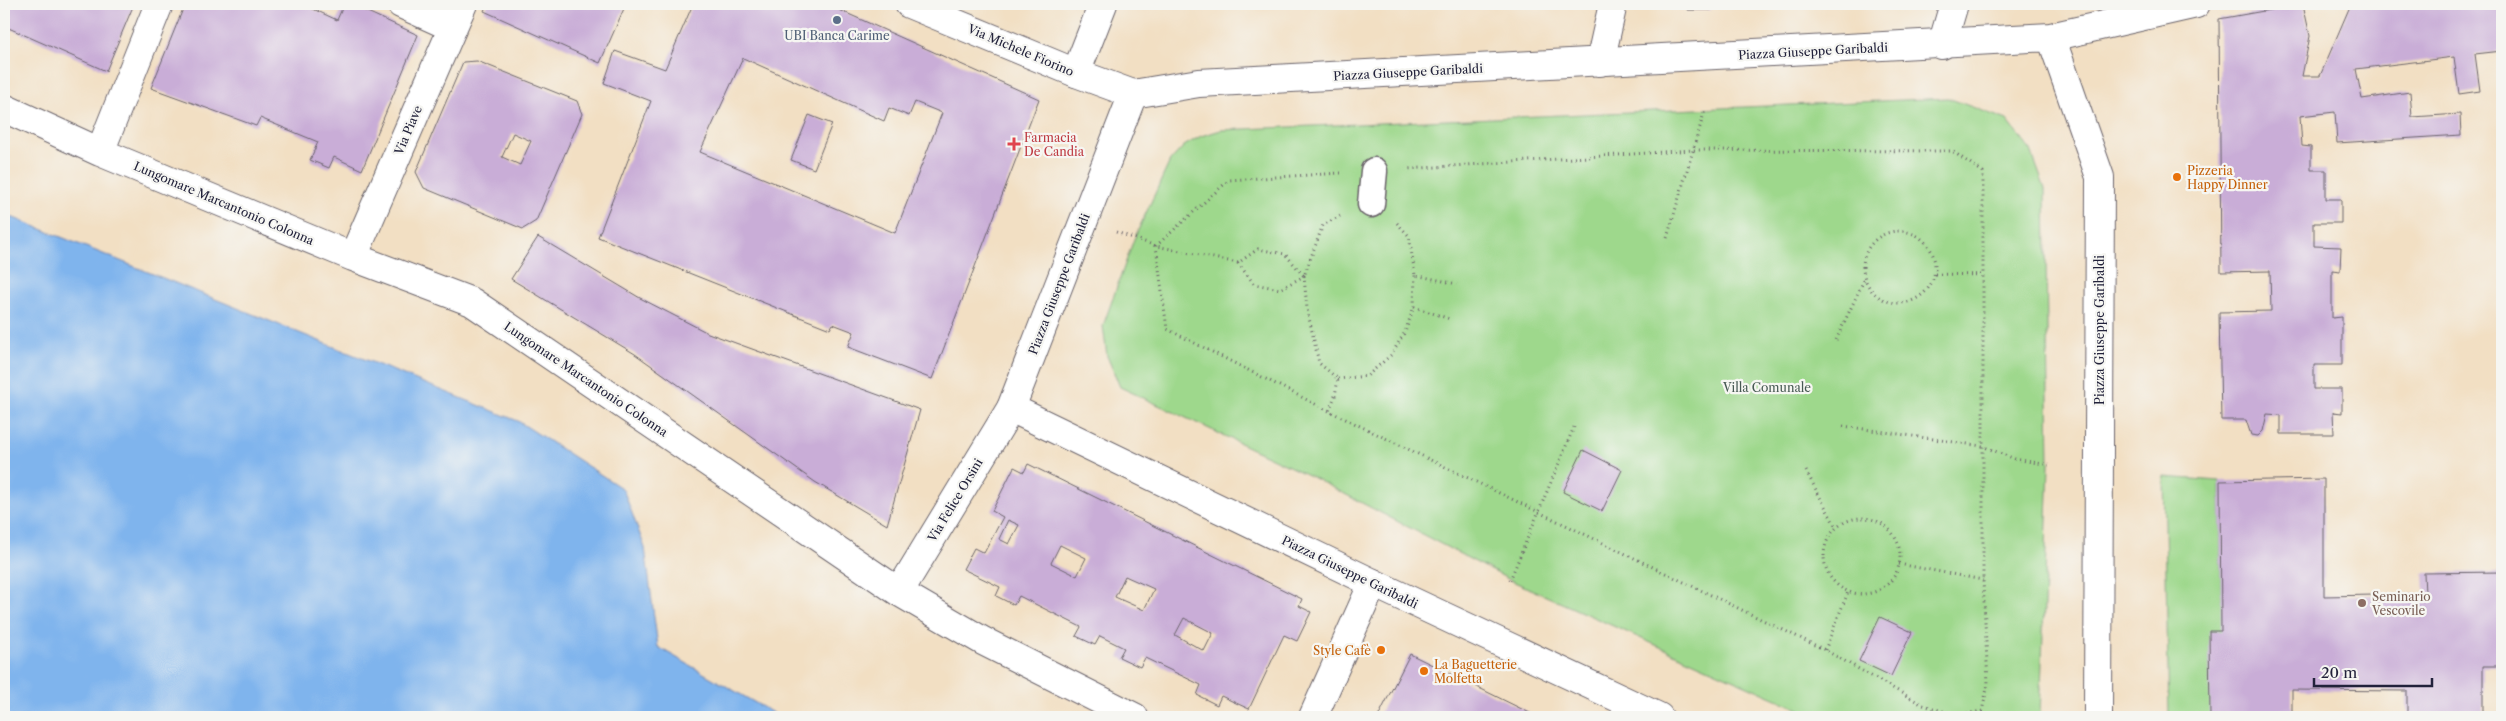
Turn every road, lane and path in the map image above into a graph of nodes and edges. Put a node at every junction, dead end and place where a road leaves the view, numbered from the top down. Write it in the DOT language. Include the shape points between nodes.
graph roads {
  1 [pos="159,4"];
  2 [pos="401,4"];
  3 [pos="909,4"];
  4 [pos="1103,4"];
  5 [pos="1613,4"];
  6 [pos="1954,4"];
  7 [pos="2196,4"];
  8 [pos="457,15"];
  9 [pos="2051,37"];
  10 [pos="1942,45"];
  11 [pos="1600,62"];
  12 [pos="1076,73"];
  13 [pos="1133,94"];
  14 [pos="4,108"];
  15 [pos="1705,110"];
  16 [pos="1693,150"];
  17 [pos="100,152"];
  18 [pos="1374,171"];
  19 [pos="1371,204"];
  20 [pos="1667,238"];
  21 [pos="1134,239"];
  22 [pos="353,257"];
  23 [pos="1238,263"];
  24 [pos="1414,274"];
  25 [pos="1935,274"];
  26 [pos="1983,275"];
  27 [pos="1304,276"];
  28 [pos="1865,280"];
  29 [pos="1457,284"];
  30 [pos="1414,307"];
  31 [pos="1450,320"];
  32 [pos="1836,340"];
  33 [pos="1338,379"];
  34 [pos="1011,408"];
  35 [pos="1843,426"];
  36 [pos="1574,427"];
  37 [pos="1982,446"];
  38 [pos="2049,465"];
  39 [pos="1806,470"];
  40 [pos="1538,513"];
  41 [pos="1836,527"];
  42 [pos="1899,564"];
  43 [pos="1510,580"];
  44 [pos="1983,580"];
  45 [pos="1374,584"];
  46 [pos="899,592"];
  47 [pos="1848,592"];
  48 [pos="1825,650"];
  49 [pos="1134,717"];
  50 [pos="1313,717"];
  51 [pos="1659,717"];
  52 [pos="2098,717"];
  1 -- 17 [label="street"];
  2 -- 8 [label="street"];
  3 -- 12 [label="street, Via Michele Fiorino"];
  4 -- 12 [label="street"];
  5 -- 11 [label="street"];
  6 -- 10 [label="street"];
  7 -- 9 [label="street"];
  8 -- 22 [label="street, Via Piave"];
  9 -- 10 [label="street, Piazza Giuseppe Garibaldi"];
  9 -- 52 [label="street, Piazza Giuseppe Garibaldi" via="2100,177"];
  10 -- 11 [label="street, Piazza Giuseppe Garibaldi"];
  11 -- 13 [label="street, Piazza Giuseppe Garibaldi" via="1199,83"];
  12 -- 13 [label="street, Via Michele Fiorino"];
  13 -- 34 [label="street, Piazza Giuseppe Garibaldi"];
  14 -- 17 [label="street, Lungomare Marcantonio Colonna"];
  15 -- 16 [label="path"];
  16 -- 20 [label="path"];
  16 -- 26 [label="path" via="1952,151 1983,172"];
  17 -- 22 [label="street, Lungomare Marcantonio Colonna"];
  18 -- 19 [label="street"];
  19 -- 24 [label="path" via="1389,214 1409,236"];
  19 -- 27 [label="path" via="1323,225"];
  21 -- 23 [label="path"];
  22 -- 46 [label="street, Lungomare Marcantonio Colonna" via="472,302"];
  23 -- 27 [label="path" via="1254,284 1280,289"];
  23 -- 27 [label="path" via="1258,249 1285,254"];
  24 -- 29 [label="path"];
  24 -- 30 [label="path"];
  25 -- 26 [label="path"];
  25 -- 28 [label="path" via="1924,294 1914,301 1902,303 1890,303 1880,298"];
  25 -- 28 [label="path" via="1932,250 1924,241 1908,233 1890,232 1870,246 1863,268"];
  26 -- 37 [label="path"];
  27 -- 33 [label="path" via="1307,310 1319,362"];
  28 -- 32 [label="path"];
  30 -- 31 [label="path"];
  30 -- 33 [label="path" via="1405,332 1391,355 1367,376"];
  33 -- 40 [label="path" via="1329,411"];
  34 -- 45 [label="street, Piazza Giuseppe Garibaldi"];
  34 -- 46 [label="street, Via Felice Orsini"];
  35 -- 37 [label="path"];
  36 -- 40 [label="path"];
  37 -- 38 [label="path" via="2015,459"];
  37 -- 44 [label="path"];
  39 -- 41 [label="path"];
  40 -- 43 [label="path"];
  40 -- 48 [label="path"];
  41 -- 42 [label="path" via="1860,517 1882,523 1897,541"];
  41 -- 47 [label="path" via="1823,549 1823,562 1828,575"];
  42 -- 44 [label="path"];
  42 -- 47 [label="path" via="1886,586 1875,592"];
  44 -- 48 [label="path" via="1988,684 1982,711 1956,714 1923,705"];
  45 -- 50 [label="street"];
  45 -- 51 [label="street, Piazza Giuseppe Garibaldi"];
  46 -- 49 [label="street, Lungomare Marcantonio Colonna" via="983,641"];
  47 -- 48 [label="path"];
}
